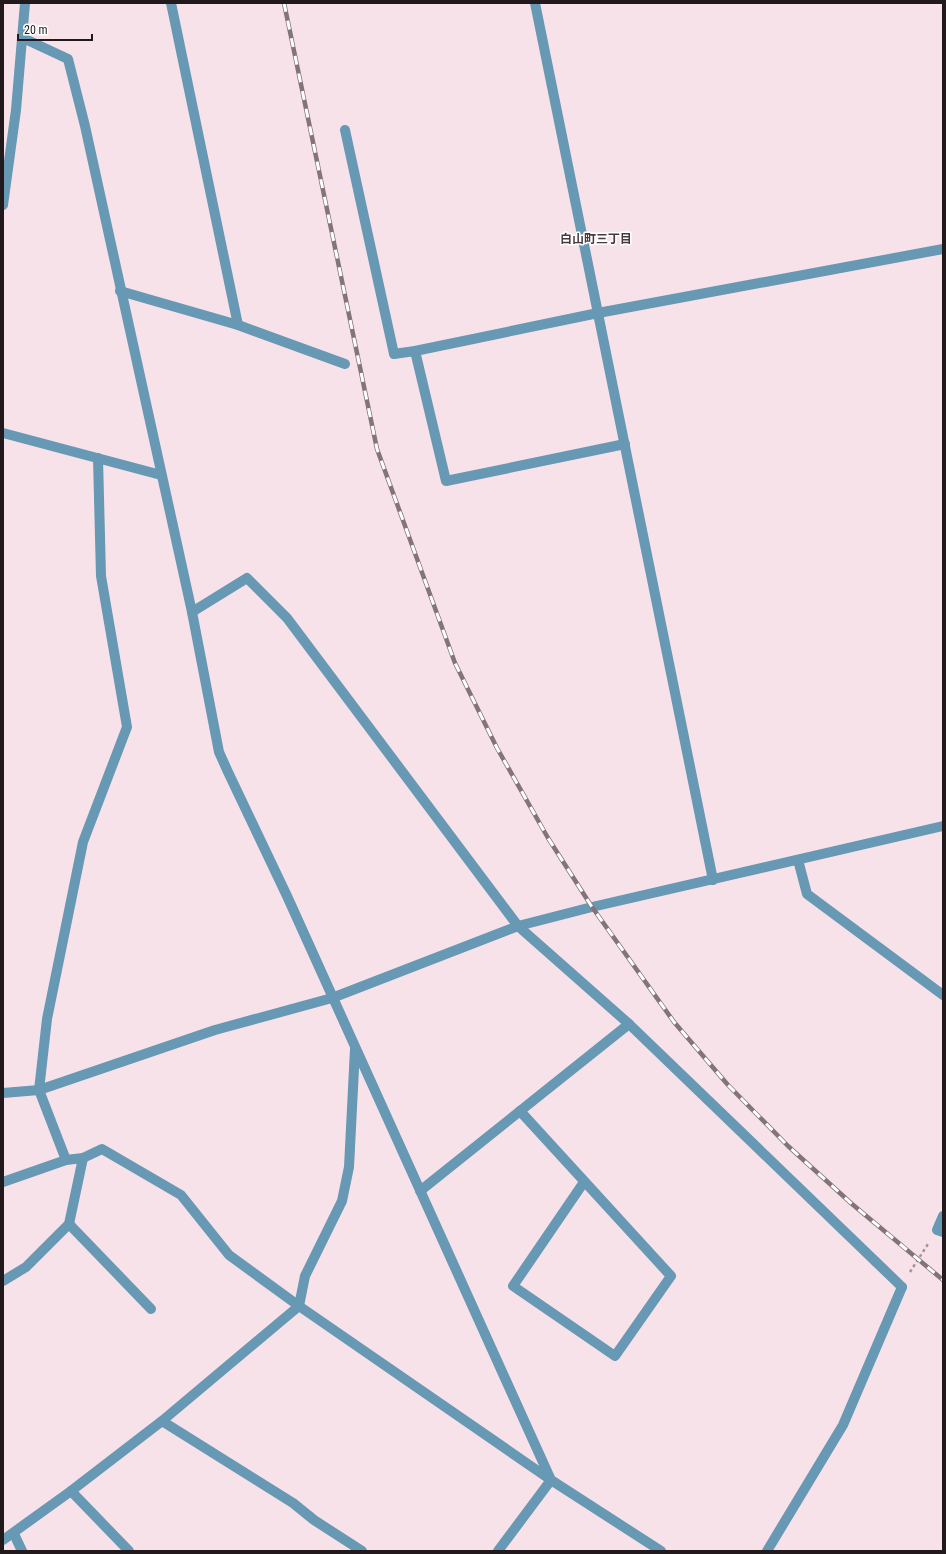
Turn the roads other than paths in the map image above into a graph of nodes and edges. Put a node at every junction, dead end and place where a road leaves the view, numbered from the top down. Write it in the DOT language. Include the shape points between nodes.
graph roads {
  1 [pos="25,3"];
  2 [pos="172,3"];
  3 [pos="534,3"];
  4 [pos="23,38"];
  5 [pos="345,130"];
  6 [pos="3,205"];
  7 [pos="943,248"];
  8 [pos="120,291"];
  9 [pos="598,313"];
  10 [pos="238,325"];
  11 [pos="415,351"];
  12 [pos="345,364"];
  13 [pos="3,433"];
  14 [pos="625,444"];
  15 [pos="98,458"];
  16 [pos="161,475"];
  17 [pos="192,612"];
  18 [pos="943,826"];
  19 [pos="798,860"];
  20 [pos="713,880"];
  21 [pos="518,926"];
  22 [pos="943,995"];
  23 [pos="332,998"];
  24 [pos="629,1024"];
  25 [pos="355,1049"];
  26 [pos="39,1090"];
  27 [pos="3,1093"];
  28 [pos="520,1111"];
  29 [pos="83,1158"];
  30 [pos="66,1160"];
  31 [pos="3,1182"];
  32 [pos="584,1182"];
  33 [pos="420,1191"];
  34 [pos="943,1216"];
  35 [pos="69,1224"];
  36 [pos="940,1231"];
  37 [pos="3,1282"];
  38 [pos="299,1306"];
  39 [pos="151,1309"];
  40 [pos="162,1421"];
  41 [pos="551,1480"];
  42 [pos="71,1491"];
  43 [pos="14,1534"];
  44 [pos="3,1540"];
  45 [pos="22,1551"];
  46 [pos="128,1551"];
  47 [pos="362,1551"];
  48 [pos="498,1551"];
  49 [pos="660,1551"];
  50 [pos="767,1551"];
  1 -- 4 [label="street"];
  2 -- 10 [label="street"];
  3 -- 9 [label="street"];
  4 -- 6 [label="street"];
  4 -- 8 [label="street" via="68,59"];
  5 -- 11 [label="street" via="394,354"];
  7 -- 9 [label="street"];
  8 -- 10 [label="street"];
  8 -- 16 [label="street"];
  9 -- 11 [label="street"];
  9 -- 14 [label="street"];
  10 -- 12 [label="street"];
  11 -- 14 [label="street" via="446,481"];
  13 -- 15 [label="street"];
  14 -- 20 [label="street"];
  15 -- 16 [label="street"];
  15 -- 26 [label="street" via="102,576 127,727 83,842 47,1019"];
  16 -- 17 [label="street"];
  17 -- 21 [label="street" via="247,578 287,618"];
  17 -- 23 [label="street" via="219,752"];
  18 -- 19 [label="street"];
  19 -- 20 [label="street"];
  19 -- 22 [label="street" via="807,894"];
  20 -- 21 [label="street"];
  21 -- 23 [label="street"];
  21 -- 24 [label="street"];
  23 -- 25 [label="street"];
  23 -- 26 [label="street" via="215,1030"];
  24 -- 28 [label="street"];
  24 -- 50 [label="street" via="902,1287 843,1425"];
  25 -- 33 [label="street"];
  25 -- 38 [label="street" via="349,1167 342,1201 305,1276"];
  26 -- 27 [label="street"];
  26 -- 30 [label="street"];
  28 -- 32 [label="street"];
  28 -- 33 [label="street"];
  29 -- 30 [label="street"];
  29 -- 35 [label="street"];
  29 -- 38 [label="street" via="102,1149 181,1196 229,1256"];
  30 -- 31 [label="street"];
  32 -- 32 [label="street" via="672,1276 615,1356 513,1286"];
  33 -- 41 [label="street"];
  34 -- 36 [label="street"];
  35 -- 37 [label="street" via="26,1267"];
  35 -- 39 [label="street"];
  38 -- 40 [label="street"];
  38 -- 41 [label="street"];
  40 -- 42 [label="street"];
  40 -- 47 [label="street" via="293,1503"];
  41 -- 48 [label="street"];
  41 -- 49 [label="street"];
  42 -- 43 [label="street"];
  42 -- 46 [label="street"];
  43 -- 44 [label="street"];
  43 -- 45 [label="street"];
}
